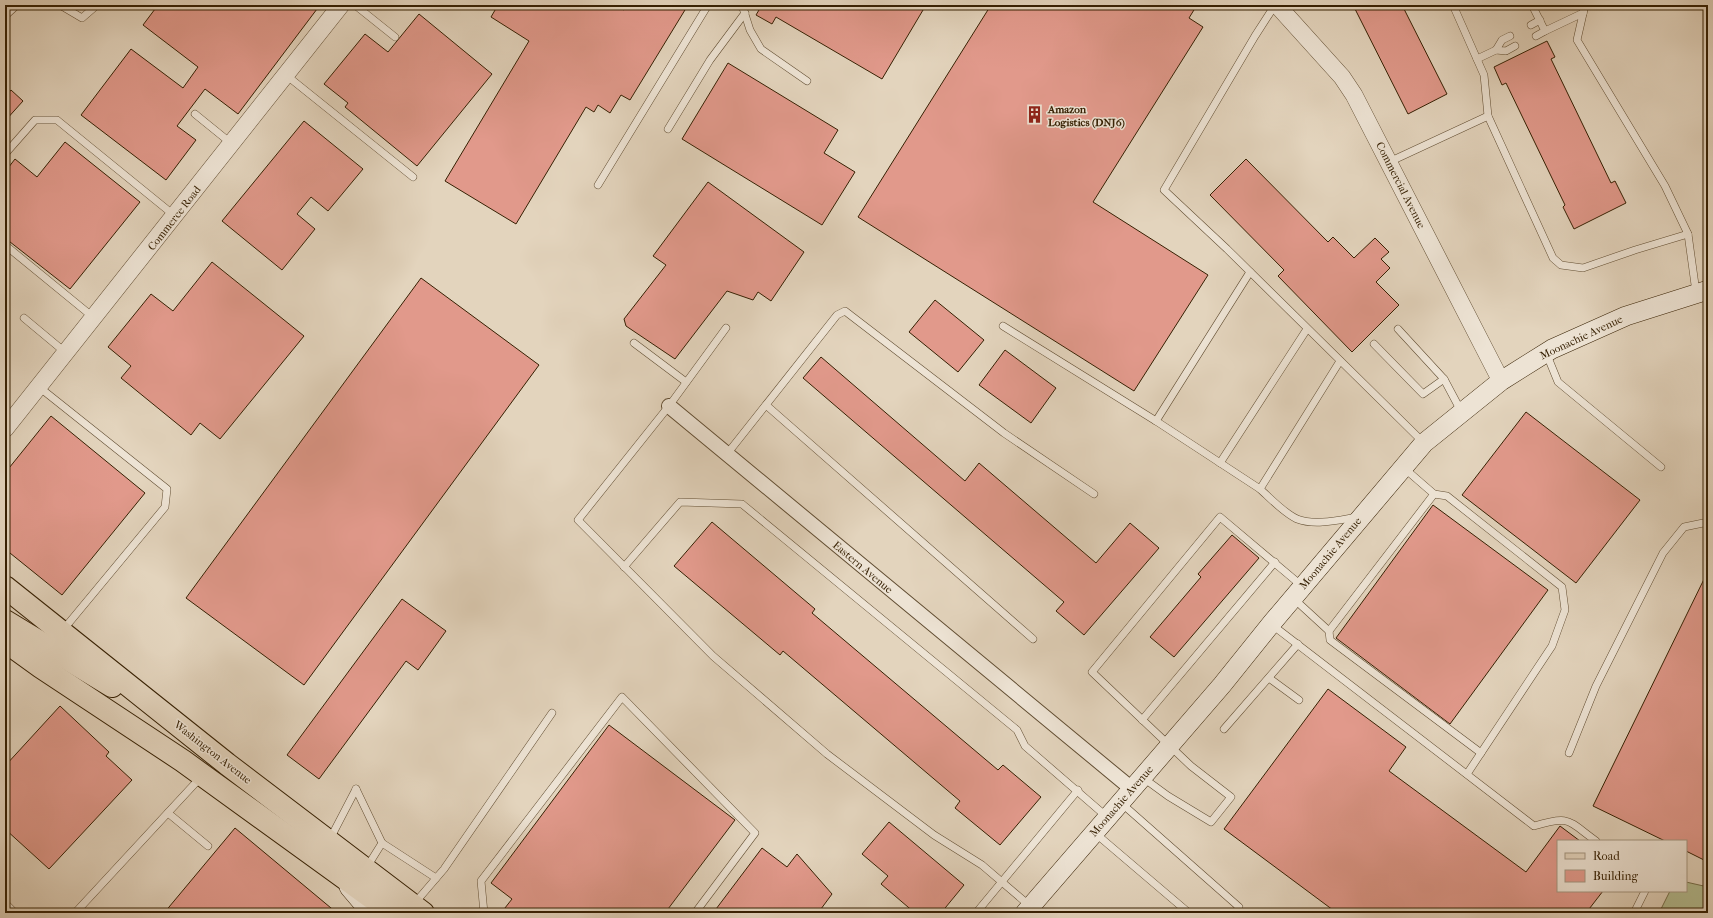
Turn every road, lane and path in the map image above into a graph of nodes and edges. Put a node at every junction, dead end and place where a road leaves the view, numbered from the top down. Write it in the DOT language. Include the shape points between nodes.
graph roads {
  1 [pos="17,5"];
  2 [pos="60,5"];
  3 [pos="97,5"];
  4 [pos="342,5"];
  5 [pos="355,5"];
  6 [pos="708,5"];
  7 [pos="742,5"];
  8 [pos="1276,5"];
  9 [pos="1453,5"];
  10 [pos="1532,5"];
  11 [pos="1584,9"];
  12 [pos="745,13"];
  13 [pos="5,16"];
  14 [pos="1540,20"];
  15 [pos="1531,25"];
  16 [pos="1545,31"];
  17 [pos="1510,36"];
  18 [pos="1536,36"];
  19 [pos="395,37"];
  20 [pos="1516,46"];
  21 [pos="1496,50"];
  22 [pos="1477,59"];
  23 [pos="286,75"];
  24 [pos="807,81"];
  25 [pos="195,114"];
  26 [pos="1488,116"];
  27 [pos="668,130"];
  28 [pos="232,144"];
  29 [pos="5,154"];
  30 [pos="1389,162"];
  31 [pos="413,177"];
  32 [pos="598,184"];
  33 [pos="175,216"];
  34 [pos="1688,234"];
  35 [pos="5,245"];
  36 [pos="1250,272"];
  37 [pos="1702,292"];
  38 [pos="24,318"];
  39 [pos="94,318"];
  40 [pos="1003,326"];
  41 [pos="726,328"];
  42 [pos="1307,329"];
  43 [pos="1398,329"];
  44 [pos="634,343"];
  45 [pos="1374,344"];
  46 [pos="1546,352"];
  47 [pos="66,353"];
  48 [pos="1340,361"];
  49 [pos="1444,379"];
  50 [pos="686,382"];
  51 [pos="1501,382"];
  52 [pos="39,387"];
  53 [pos="766,405"];
  54 [pos="669,406"];
  55 [pos="1461,411"];
  56 [pos="1156,421"];
  57 [pos="5,429"];
  58 [pos="1424,443"];
  59 [pos="727,454"];
  60 [pos="1220,463"];
  61 [pos="1403,467"];
  62 [pos="1660,467"];
  63 [pos="1260,490"];
  64 [pos="1094,494"];
  65 [pos="1434,494"];
  66 [pos="1361,516"];
  67 [pos="1708,522"];
  68 [pos="1275,562"];
  69 [pos="624,567"];
  70 [pos="5,587"];
  71 [pos="1297,592"];
  72 [pos="5,621"];
  73 [pos="1271,624"];
  74 [pos="1329,631"];
  75 [pos="61,632"];
  76 [pos="1033,639"];
  77 [pos="5,641"];
  78 [pos="1298,644"];
  79 [pos="5,659"];
  80 [pos="41,667"];
  81 [pos="1269,678"];
  82 [pos="1299,700"];
  83 [pos="552,713"];
  84 [pos="166,715"];
  85 [pos="1142,720"];
  86 [pos="1224,729"];
  87 [pos="1169,746"];
  88 [pos="1481,753"];
  89 [pos="1569,753"];
  90 [pos="1467,774"];
  91 [pos="203,776"];
  92 [pos="1131,789"];
  93 [pos="1078,790"];
  94 [pos="168,813"];
  95 [pos="1108,817"];
  96 [pos="1094,832"];
  97 [pos="1595,840"];
  98 [pos="329,841"];
  99 [pos="382,843"];
  100 [pos="208,846"];
  101 [pos="365,869"];
  102 [pos="337,872"];
  103 [pos="436,878"];
  104 [pos="1001,883"];
  105 [pos="1644,892"];
  106 [pos="5,903"];
  107 [pos="418,909"];
  108 [pos="1028,910"];
  109 [pos="13,913"];
  110 [pos="75,913"];
  111 [pos="371,913"];
  112 [pos="393,913"];
  113 [pos="484,913"];
  114 [pos="694,913"];
  115 [pos="976,913"];
  116 [pos="1189,913"];
  117 [pos="1235,913"];
  118 [pos="1634,913"];
  1 -- 13 [label="lane"];
  2 -- 3 [label="lane" via="82,18"];
  4 -- 23 [label="street, Commerce Road"];
  5 -- 19 [label="lane"];
  6 -- 32 [label="lane"];
  7 -- 12 [label="lane"];
  8 -- 30 [label="street, Commercial Avenue" via="1342,77"];
  8 -- 36 [label="lane" via="1164,190"];
  9 -- 22 [label="lane"];
  10 -- 14 [label="lane"];
  11 -- 16 [label="lane"];
  11 -- 34 [label="lane" via="1577,40 1665,186"];
  12 -- 24 [label="lane" via="750,30 761,49"];
  12 -- 27 [label="lane" via="710,60"];
  14 -- 15 [label="lane"];
  14 -- 16 [label="lane"];
  16 -- 18 [label="lane"];
  17 -- 21 [label="lane" via="1502,40"];
  20 -- 21 [label="lane" via="1506,51"];
  21 -- 22 [label="lane"];
  22 -- 26 [label="lane" via="1484,75"];
  23 -- 28 [label="street, Commerce Road"];
  23 -- 31 [label="lane"];
  25 -- 28 [label="lane"];
  26 -- 30 [label="lane"];
  26 -- 34 [label="lane" via="1548,248 1553,258 1561,265 1583,268"];
  28 -- 33 [label="street, Commerce Road"];
  29 -- 33 [label="lane" via="35,120 57,120"];
  30 -- 51 [label="street, Commercial Avenue"];
  33 -- 39 [label="street, Commerce Road"];
  34 -- 37 [label="lane"];
  35 -- 39 [label="lane"];
  36 -- 42 [label="lane"];
  36 -- 56 [label="lane"];
  37 -- 46 [label="main road, Moonachie Avenue" via="1626,316"];
  38 -- 47 [label="lane"];
  39 -- 47 [label="street, Commerce Road"];
  40 -- 56 [label="lane"];
  41 -- 50 [label="lane"];
  42 -- 48 [label="lane"];
  42 -- 60 [label="lane"];
  43 -- 49 [label="lane"];
  44 -- 50 [label="lane"];
  45 -- 49 [label="lane" via="1423,394"];
  46 -- 51 [label="main road, Moonachie Avenue"];
  46 -- 62 [label="lane" via="1558,382"];
  47 -- 52 [label="street, Commerce Road"];
  48 -- 58 [label="lane"];
  48 -- 63 [label="lane"];
  49 -- 55 [label="lane"];
  50 -- 54 [label="lane"];
  51 -- 55 [label="main road, Moonachie Avenue"];
  52 -- 57 [label="street, Commerce Road"];
  52 -- 75 [label="lane" via="167,489 165,508"];
  53 -- 59 [label="lane"];
  53 -- 64 [label="lane" via="837,314 845,311 1004,432"];
  53 -- 76 [label="lane"];
  54 -- 59 [label="street, Eastern Avenue"];
  54 -- 69 [label="lane" via="578,520"];
  55 -- 58 [label="main road, Moonachie Avenue"];
  56 -- 60 [label="lane"];
  58 -- 61 [label="main road, Moonachie Avenue"];
  59 -- 92 [label="street, Eastern Avenue"];
  60 -- 63 [label="lane"];
  61 -- 65 [label="lane"];
  61 -- 66 [label="main road, Moonachie Avenue"];
  63 -- 66 [label="lane" via="1296,518 1304,521"];
  65 -- 74 [label="lane"];
  65 -- 88 [label="lane" via="1447,496 1562,587 1565,610 1552,646"];
  66 -- 71 [label="main road, Moonachie Avenue"];
  67 -- 89 [label="lane" via="1684,527 1663,553 1596,686"];
  68 -- 71 [label="lane"];
  68 -- 85 [label="lane"];
  68 -- 85 [label="lane" via="1220,517 1092,672"];
  69 -- 93 [label="lane" via="680,502 742,504 1017,730 1026,746"];
  69 -- 104 [label="lane" via="719,661 827,754 934,835 982,865"];
  70 -- 75 [label="main road, Washington Avenue"];
  71 -- 73 [label="main road, Moonachie Avenue"];
  71 -- 74 [label="lane"];
  72 -- 84 [label="main road" via="92,675"];
  73 -- 78 [label="lane"];
  73 -- 87 [label="main road, Moonachie Avenue"];
  74 -- 88 [label="lane" via="1330,640"];
  75 -- 84 [label="main road, Washington Avenue"];
  77 -- 80 [label="main road"];
  78 -- 81 [label="lane"];
  78 -- 90 [label="lane"];
  79 -- 80 [label="main road"];
  80 -- 91 [label="main road"];
  81 -- 82 [label="lane"];
  81 -- 86 [label="lane"];
  83 -- 103 [label="lane"];
  84 -- 98 [label="main road, Washington Avenue"];
  85 -- 87 [label="lane"];
  87 -- 92 [label="main road, Moonachie Avenue"];
  87 -- 92 [label="lane" via="1231,797 1211,822 1168,796"];
  88 -- 90 [label="lane"];
  90 -- 97 [label="lane" via="1534,826 1555,820 1567,820"];
  91 -- 94 [label="lane"];
  91 -- 102 [label="main road"];
  92 -- 95 [label="main road, Moonachie Avenue"];
  92 -- 117 [label="lane" via="1239,907"];
  93 -- 95 [label="lane"];
  93 -- 104 [label="lane"];
  94 -- 100 [label="lane"];
  94 -- 110 [label="lane"];
  95 -- 96 [label="main road, Moonachie Avenue"];
  96 -- 108 [label="main road, Moonachie Avenue"];
  96 -- 116 [label="lane"];
  98 -- 99 [label="lane" via="356,789"];
  98 -- 101 [label="main road, Washington Avenue"];
  99 -- 101 [label="lane"];
  99 -- 103 [label="lane"];
  101 -- 107 [label="main road, Washington Avenue"];
  102 -- 111 [label="main road"];
  102 -- 112 [label="main road"];
  103 -- 107 [label="lane"];
  104 -- 108 [label="lane"];
  104 -- 115 [label="lane"];
  105 -- 118 [label="lane"];
  106 -- 109 [label="lane"];
  113 -- 114 [label="lane" via="482,881 622,697 755,833"];
}
